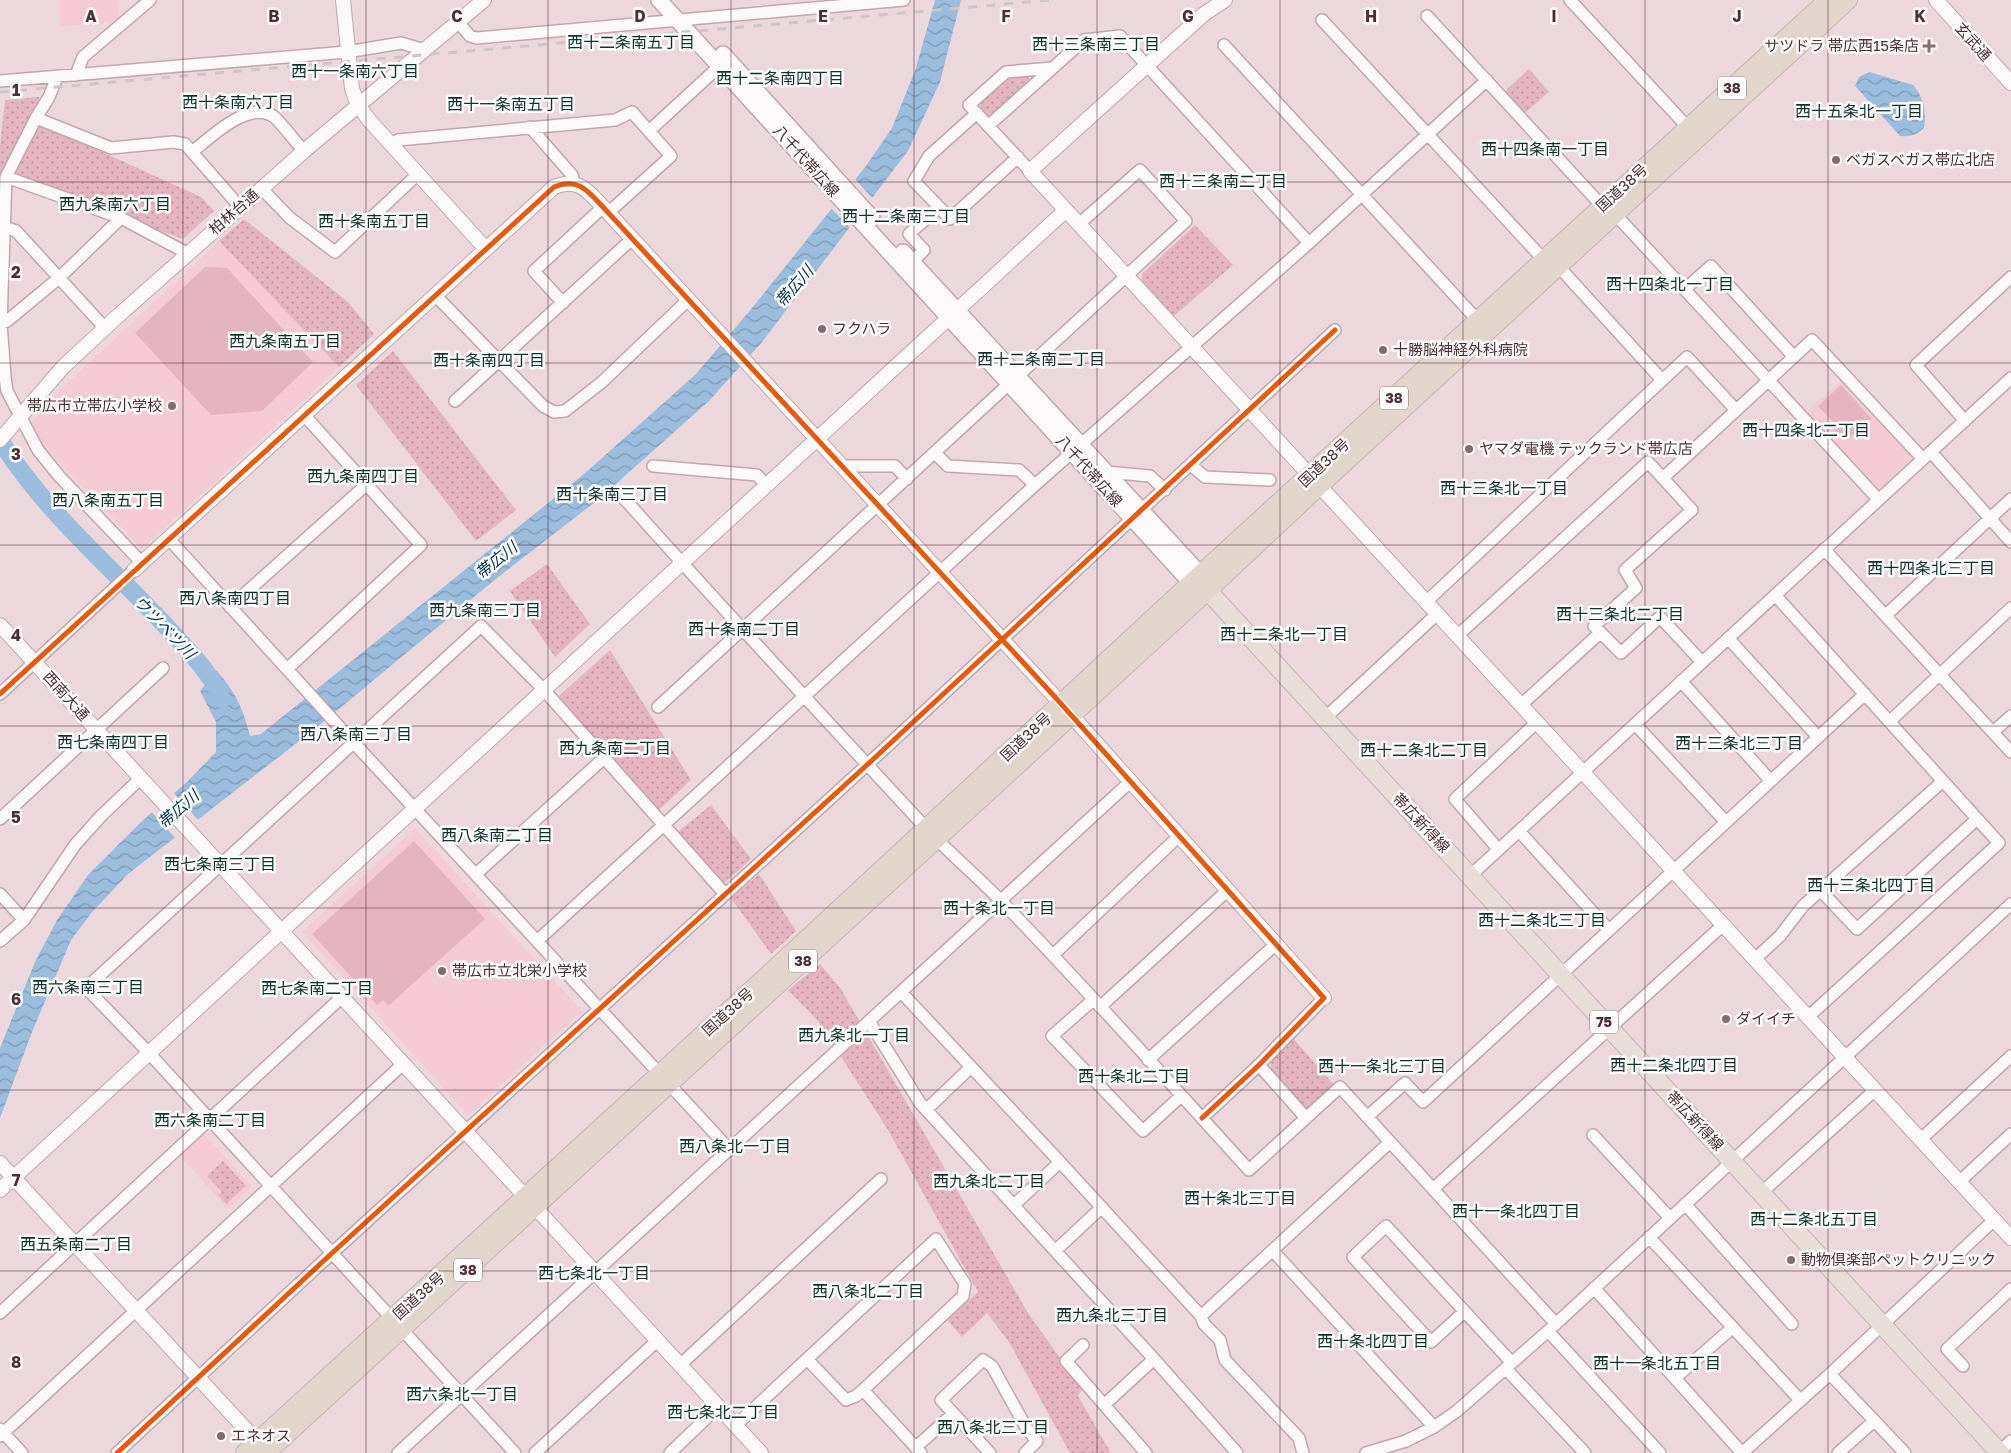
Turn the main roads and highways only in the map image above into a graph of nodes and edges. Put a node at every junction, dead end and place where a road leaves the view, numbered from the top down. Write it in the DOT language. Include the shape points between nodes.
graph roads {
  1 [pos="659,0"];
  2 [pos="672,0"];
  3 [pos="1828,0"];
  4 [pos="1848,0"];
  5 [pos="683,19"];
  6 [pos="1693,133"];
  7 [pos="866,219"];
  8 [pos="953,313"];
  9 [pos="1076,449"];
  10 [pos="1137,514"];
  11 [pos="1200,583"];
  12 [pos="2003,1449"];
  13 [pos="261,1450"];
  1 -- 5 [label="main road, 八千代帯広線"];
  2 -- 5 [label="main road, 八千代帯広線"];
  3 -- 6 [label="highway, 国道38号 / 38"];
  4 -- 6 [label="highway, 国道38号 / 38"];
  5 -- 7 [label="main road, 八千代帯広線"];
  6 -- 11 [label="highway, 国道38号 / 38"];
  7 -- 8 [label="main road, 八千代帯広線"];
  7 -- 8 [label="main road, 八千代帯広線" via="912,262"];
  8 -- 9 [label="main road, 八千代帯広線"];
  9 -- 10 [label="main road, 八千代帯広線"];
  9 -- 10 [label="main road, 八千代帯広線" via="1106,472"];
  10 -- 11 [label="main road, 八千代帯広線"];
  11 -- 12 [label="main road, 帯広新得線 / 75" via="1882,1325"];
  11 -- 13 [label="highway, 国道38号 / 38" via="932,834"];
}
